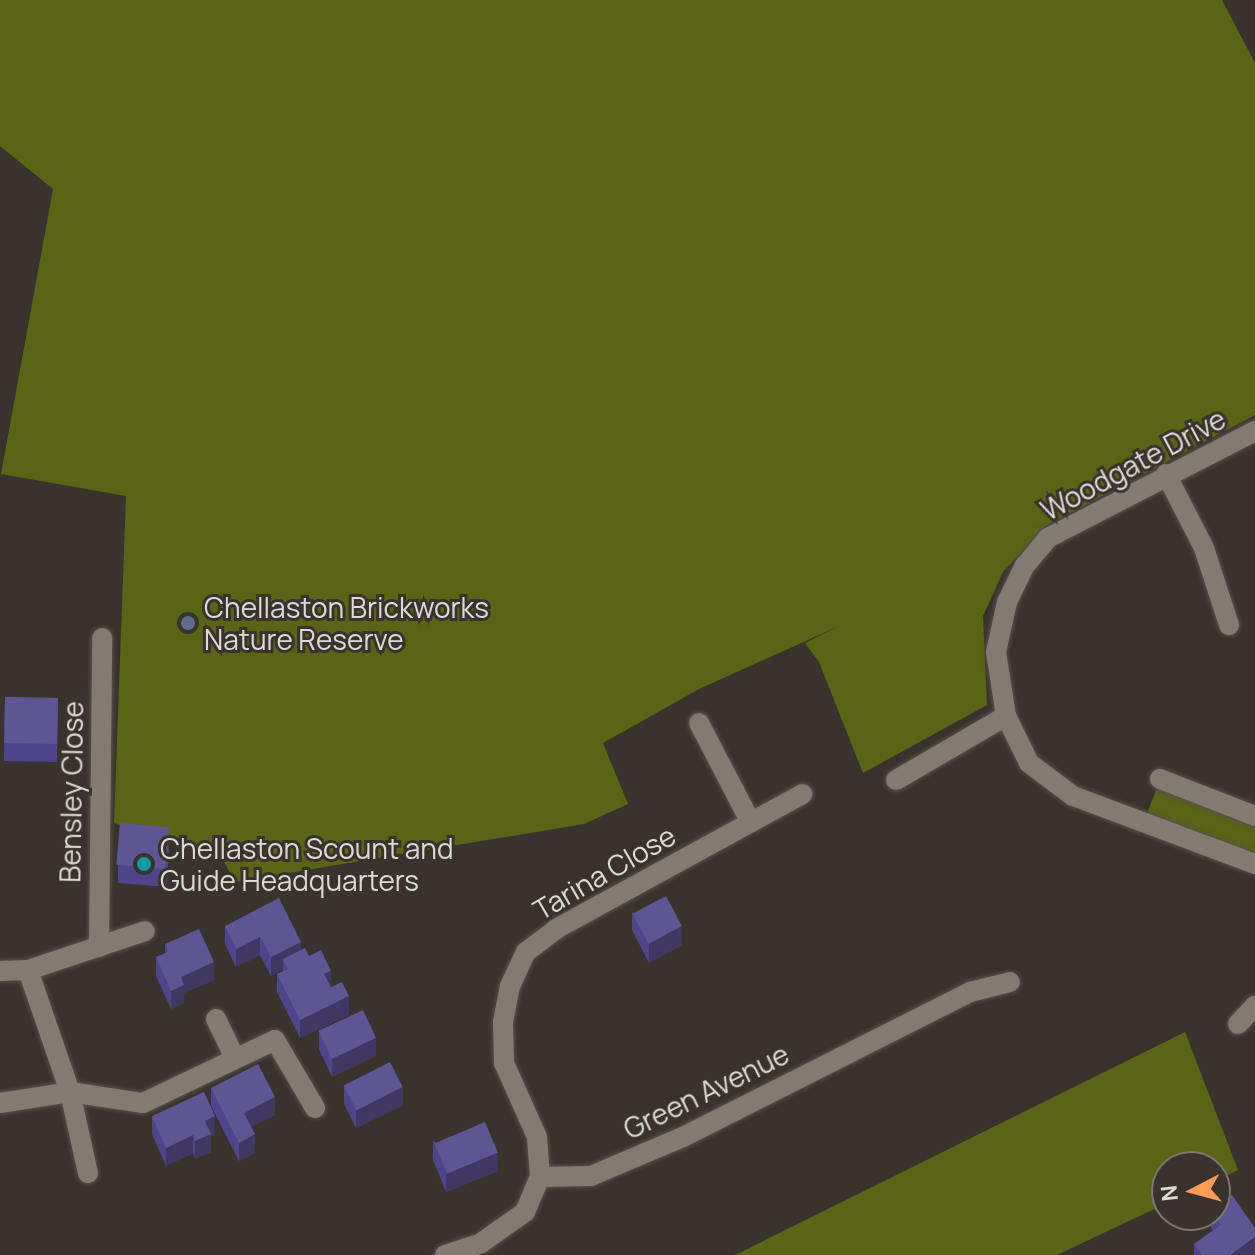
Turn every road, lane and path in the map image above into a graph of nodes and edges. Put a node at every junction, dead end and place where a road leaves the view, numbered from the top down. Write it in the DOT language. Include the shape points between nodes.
graph roads {
  1 [pos="1255,431"];
  2 [pos="1166,474"];
  3 [pos="1229,625"];
  4 [pos="102,638"];
  5 [pos="1006,716"];
  6 [pos="699,723"];
  7 [pos="1160,779"];
  8 [pos="896,780"];
  9 [pos="803,794"];
  10 [pos="1255,816"];
  11 [pos="750,821"];
  12 [pos="1255,864"];
  13 [pos="145,931"];
  14 [pos="99,947"];
  15 [pos="28,970"];
  16 [pos="0,971"];
  17 [pos="1010,982"];
  18 [pos="1255,1006"];
  19 [pos="216,1019"];
  20 [pos="1238,1024"];
  21 [pos="235,1058"];
  22 [pos="70,1092"];
  23 [pos="0,1103"];
  24 [pos="315,1108"];
  25 [pos="88,1173"];
  26 [pos="540,1177"];
  27 [pos="445,1255"];
  1 -- 2 [label="street, Woodgate Drive"];
  2 -- 3 [label="street" via="1204,548"];
  2 -- 5 [label="street, Woodgate Drive" via="1048,538 1025,565 1007,602 996,652"];
  4 -- 14 [label="street, Bensley Close"];
  5 -- 8 [label="street"];
  5 -- 12 [label="street, Woodgate Drive" via="1029,763 1073,796"];
  6 -- 11 [label="street"];
  7 -- 10 [label="street"];
  9 -- 11 [label="street, Tarina Close"];
  11 -- 26 [label="street, Tarina Close" via="556,929 526,952 510,986 503,1022 504,1063 537,1137"];
  13 -- 14 [label="street"];
  14 -- 15 [label="street"];
  15 -- 16 [label="street"];
  15 -- 22 [label="street"];
  17 -- 26 [label="street, Green Avenue" via="970,992 683,1137 591,1176"];
  18 -- 20 [label="street"];
  19 -- 21 [label="street"];
  21 -- 22 [label="street" via="143,1103"];
  21 -- 24 [label="street" via="275,1040"];
  22 -- 23 [label="street"];
  22 -- 25 [label="street"];
  26 -- 27 [label="street" via="525,1212 481,1243"];
}
